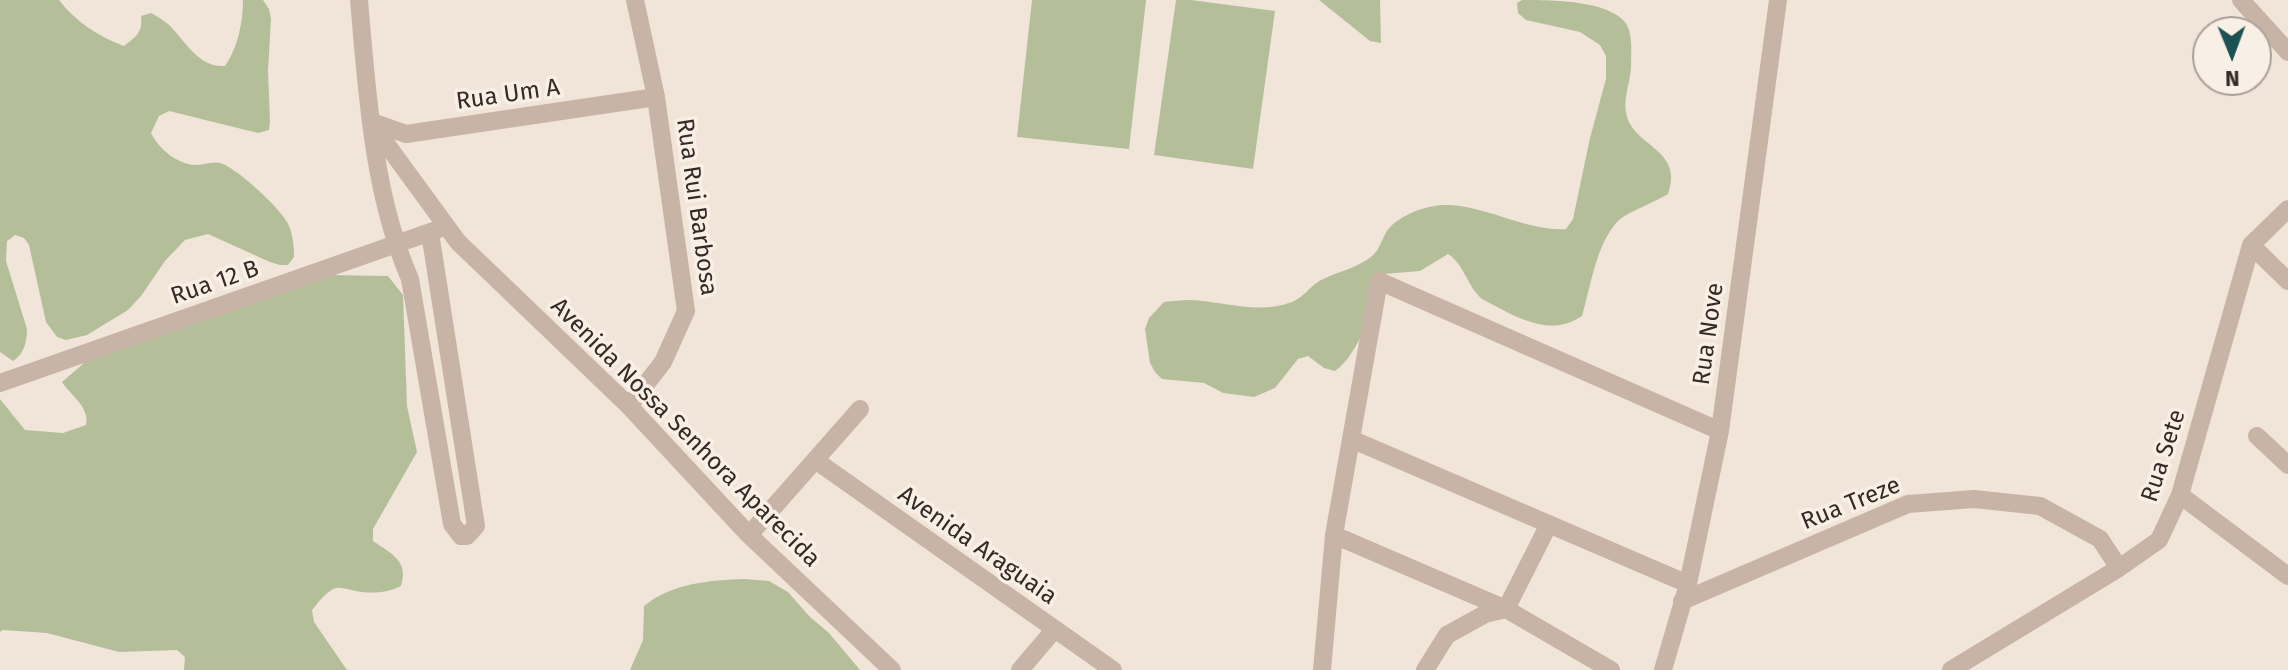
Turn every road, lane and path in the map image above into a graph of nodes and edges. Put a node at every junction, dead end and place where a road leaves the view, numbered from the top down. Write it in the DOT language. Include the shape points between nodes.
graph roads {
  1 [pos="359,0"];
  2 [pos="635,0"];
  3 [pos="1778,0"];
  4 [pos="2241,0"];
  5 [pos="2288,52"];
  6 [pos="656,97"];
  7 [pos="369,121"];
  8 [pos="2288,209"];
  9 [pos="438,230"];
  10 [pos="2251,245"];
  11 [pos="395,246"];
  12 [pos="2288,281"];
  13 [pos="0,383"];
  14 [pos="629,406"];
  15 [pos="860,409"];
  16 [pos="1720,431"];
  17 [pos="2257,436"];
  18 [pos="1351,439"];
  19 [pos="815,460"];
  20 [pos="2288,465"];
  21 [pos="2180,495"];
  22 [pos="1549,524"];
  23 [pos="749,535"];
  24 [pos="1334,535"];
  25 [pos="2119,568"];
  26 [pos="2288,576"];
  27 [pos="1685,592"];
  28 [pos="1506,609"];
  29 [pos="1054,630"];
  30 [pos="892,670"];
  31 [pos="1020,670"];
  32 [pos="1113,670"];
  33 [pos="1322,670"];
  34 [pos="1425,670"];
  35 [pos="1611,670"];
  36 [pos="1663,670"];
  37 [pos="1951,670"];
  1 -- 7 [label="street"];
  2 -- 6 [label="street, Rua Rui Barbosa"];
  3 -- 16 [label="street, Rua Nove"];
  4 -- 5 [label="street"];
  6 -- 7 [label="street, Rua Um A" via="406,134"];
  6 -- 14 [label="street, Rua Rui Barbosa" via="686,311 663,362"];
  7 -- 9 [label="street, Avenida Nossa Senhora Aparecida"];
  7 -- 11 [label="street"];
  8 -- 10 [label="street, Rua Sete"];
  9 -- 11 [label="street, Rua 12 B"];
  9 -- 11 [label="street" via="476,526 467,536 452,524 410,279"];
  9 -- 14 [label="street, Avenida Nossa Senhora Aparecida" via="458,242"];
  10 -- 12 [label="street"];
  10 -- 21 [label="street, Rua Sete"];
  11 -- 13 [label="street, Rua 12 B"];
  14 -- 23 [label="street, Avenida Nossa Senhora Aparecida"];
  15 -- 19 [label="street"];
  16 -- 18 [label="street" via="1379,281"];
  16 -- 27 [label="street, Rua Nove"];
  17 -- 20 [label="street"];
  18 -- 22 [label="street"];
  18 -- 24 [label="street"];
  19 -- 23 [label="street"];
  19 -- 29 [label="street, Avenida Araguaia"];
  21 -- 25 [label="street, Rua Sete" via="2159,540"];
  21 -- 26 [label="street"];
  22 -- 27 [label="street"];
  22 -- 28 [label="street"];
  23 -- 30 [label="street, Avenida Nossa Senhora Aparecida"];
  24 -- 28 [label="street"];
  24 -- 33 [label="street"];
  25 -- 27 [label="street, Rua Treze" via="2100,539 2040,506 1974,499 1908,504"];
  25 -- 37 [label="street, Rua Sete"];
  27 -- 36 [label="street, Rua Nove"];
  28 -- 34 [label="street" via="1447,635"];
  28 -- 35 [label="street"];
  29 -- 31 [label="street"];
  29 -- 32 [label="street, Avenida Araguaia"];
}
